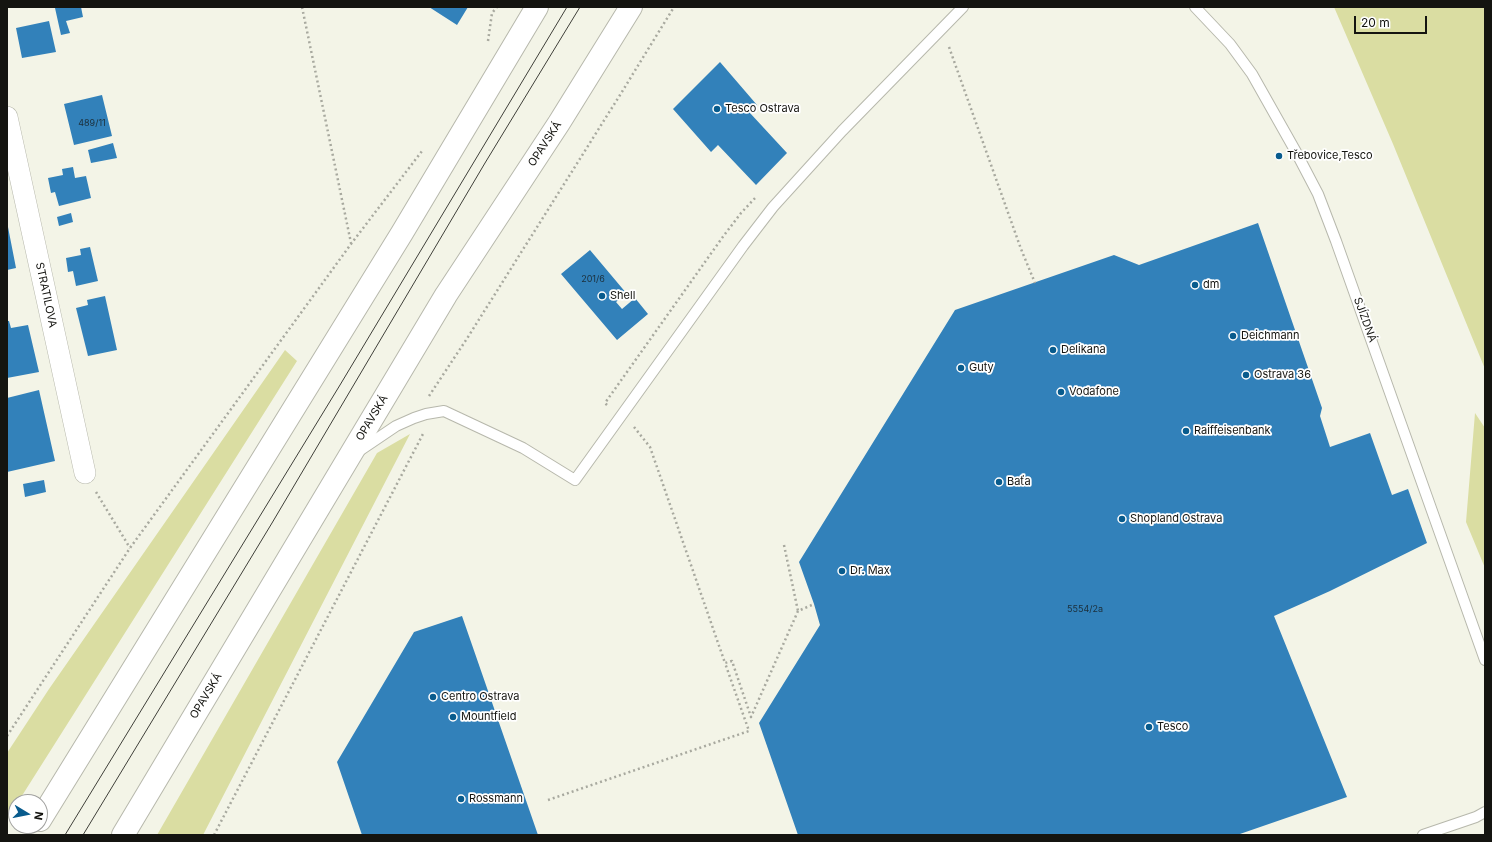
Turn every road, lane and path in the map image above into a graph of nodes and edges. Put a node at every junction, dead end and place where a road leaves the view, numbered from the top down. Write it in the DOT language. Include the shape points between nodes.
graph roads {
  1 [pos="302,7"];
  2 [pos="538,7"];
  3 [pos="631,7"];
  4 [pos="963,7"];
  5 [pos="1195,7"];
  6 [pos="942,28"];
  7 [pos="7,117"];
  8 [pos="423,149"];
  9 [pos="351,244"];
  10 [pos="1035,282"];
  11 [pos="633,425"];
  12 [pos="348,458"];
  13 [pos="85,473"];
  14 [pos="784,545"];
  15 [pos="130,548"];
  16 [pos="814,604"];
  17 [pos="798,611"];
  18 [pos="1485,660"];
  19 [pos="725,662"];
  20 [pos="7,736"];
  21 [pos="548,800"];
  22 [pos="48,807"];
  23 [pos="1485,812"];
  24 [pos="123,835"];
  25 [pos="1423,835"];
  1 -- 9 [label="path"];
  2 -- 22 [label="main road" via="402,233"];
  3 -- 12 [label="main road, OPAVSKÁ" via="559,123 446,295"];
  4 -- 6 [label="lane"];
  5 -- 18 [label="lane, SJÍZDNÁ" via="1230,44 1252,74 1318,194"];
  6 -- 10 [label="path"];
  6 -- 12 [label="lane" via="842,131 774,207 743,246 575,480 523,448 444,411 426,414 396,426"];
  7 -- 13 [label="street, STRATILOVA"];
  8 -- 9 [label="path"];
  9 -- 15 [label="path"];
  11 -- 19 [label="path" via="650,447"];
  12 -- 24 [label="main road, OPAVSKÁ"];
  13 -- 15 [label="path"];
  14 -- 17 [label="path"];
  15 -- 20 [label="path"];
  16 -- 17 [label="path"];
  17 -- 19 [label="path" via="751,717 732,660"];
  19 -- 21 [label="path" via="749,731"];
  23 -- 25 [label="lane"];
}
